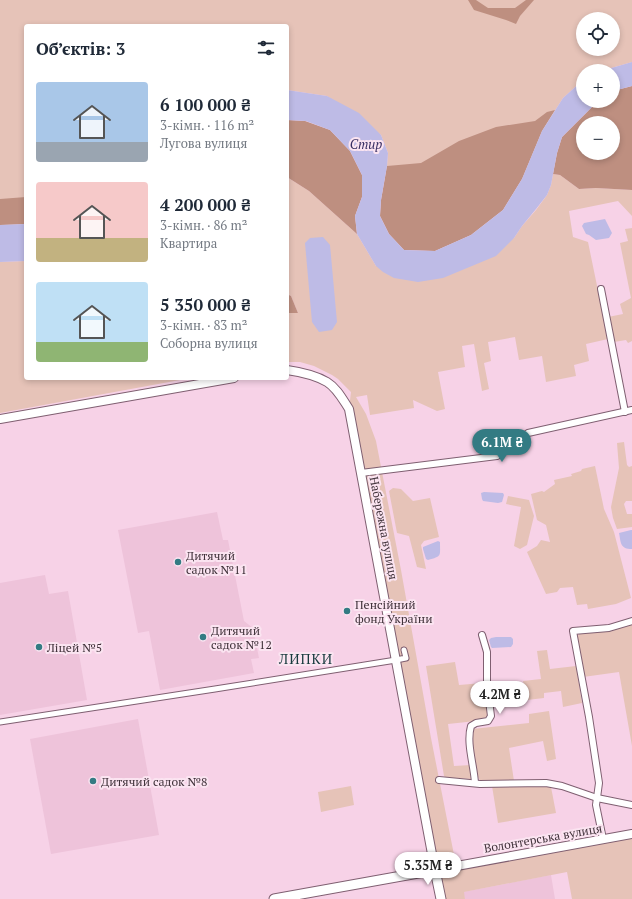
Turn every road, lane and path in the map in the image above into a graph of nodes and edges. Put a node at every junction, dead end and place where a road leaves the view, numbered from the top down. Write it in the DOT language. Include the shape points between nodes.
graph roads {
  1 [pos="601,289"];
  2 [pos="289,370"];
  3 [pos="223,380"];
  4 [pos="632,410"];
  5 [pos="625,412"];
  6 [pos="0,419"];
  7 [pos="362,473"];
  8 [pos="632,621"];
  9 [pos="482,636"];
  10 [pos="404,650"];
  11 [pos="396,660"];
  12 [pos="0,722"];
  13 [pos="440,780"];
  14 [pos="475,783"];
  15 [pos="597,798"];
  16 [pos="632,805"];
  17 [pos="632,834"];
  18 [pos="603,839"];
  19 [pos="435,870"];
  20 [pos="274,899"];
  21 [pos="441,899"];
  1 -- 5 [label="street"];
  2 -- 7 [label="street, Набережна вулиця" via="305,373 328,382 340,394 350,409"];
  3 -- 6 [label="street"];
  4 -- 5 [label="street"];
  5 -- 7 [label="street" via="528,433 496,456"];
  7 -- 11 [label="street, Набережна вулиця"];
  8 -- 15 [label="street" via="609,628 573,631 599,783"];
  9 -- 14 [label="street" via="488,652 487,685 491,716 488,721 471,726 469,734"];
  10 -- 11 [label="street" via="406,658"];
  11 -- 12 [label="street"];
  11 -- 19 [label="street, Набережна вулиця"];
  13 -- 14 [label="street"];
  14 -- 15 [label="street" via="546,783"];
  15 -- 16 [label="street"];
  15 -- 18 [label="street" via="596,805"];
  17 -- 18 [label="street, Волонтерська вулиця"];
  18 -- 19 [label="street, Волонтерська вулиця"];
  19 -- 20 [label="main road"];
  19 -- 21 [label="main road"];
}
